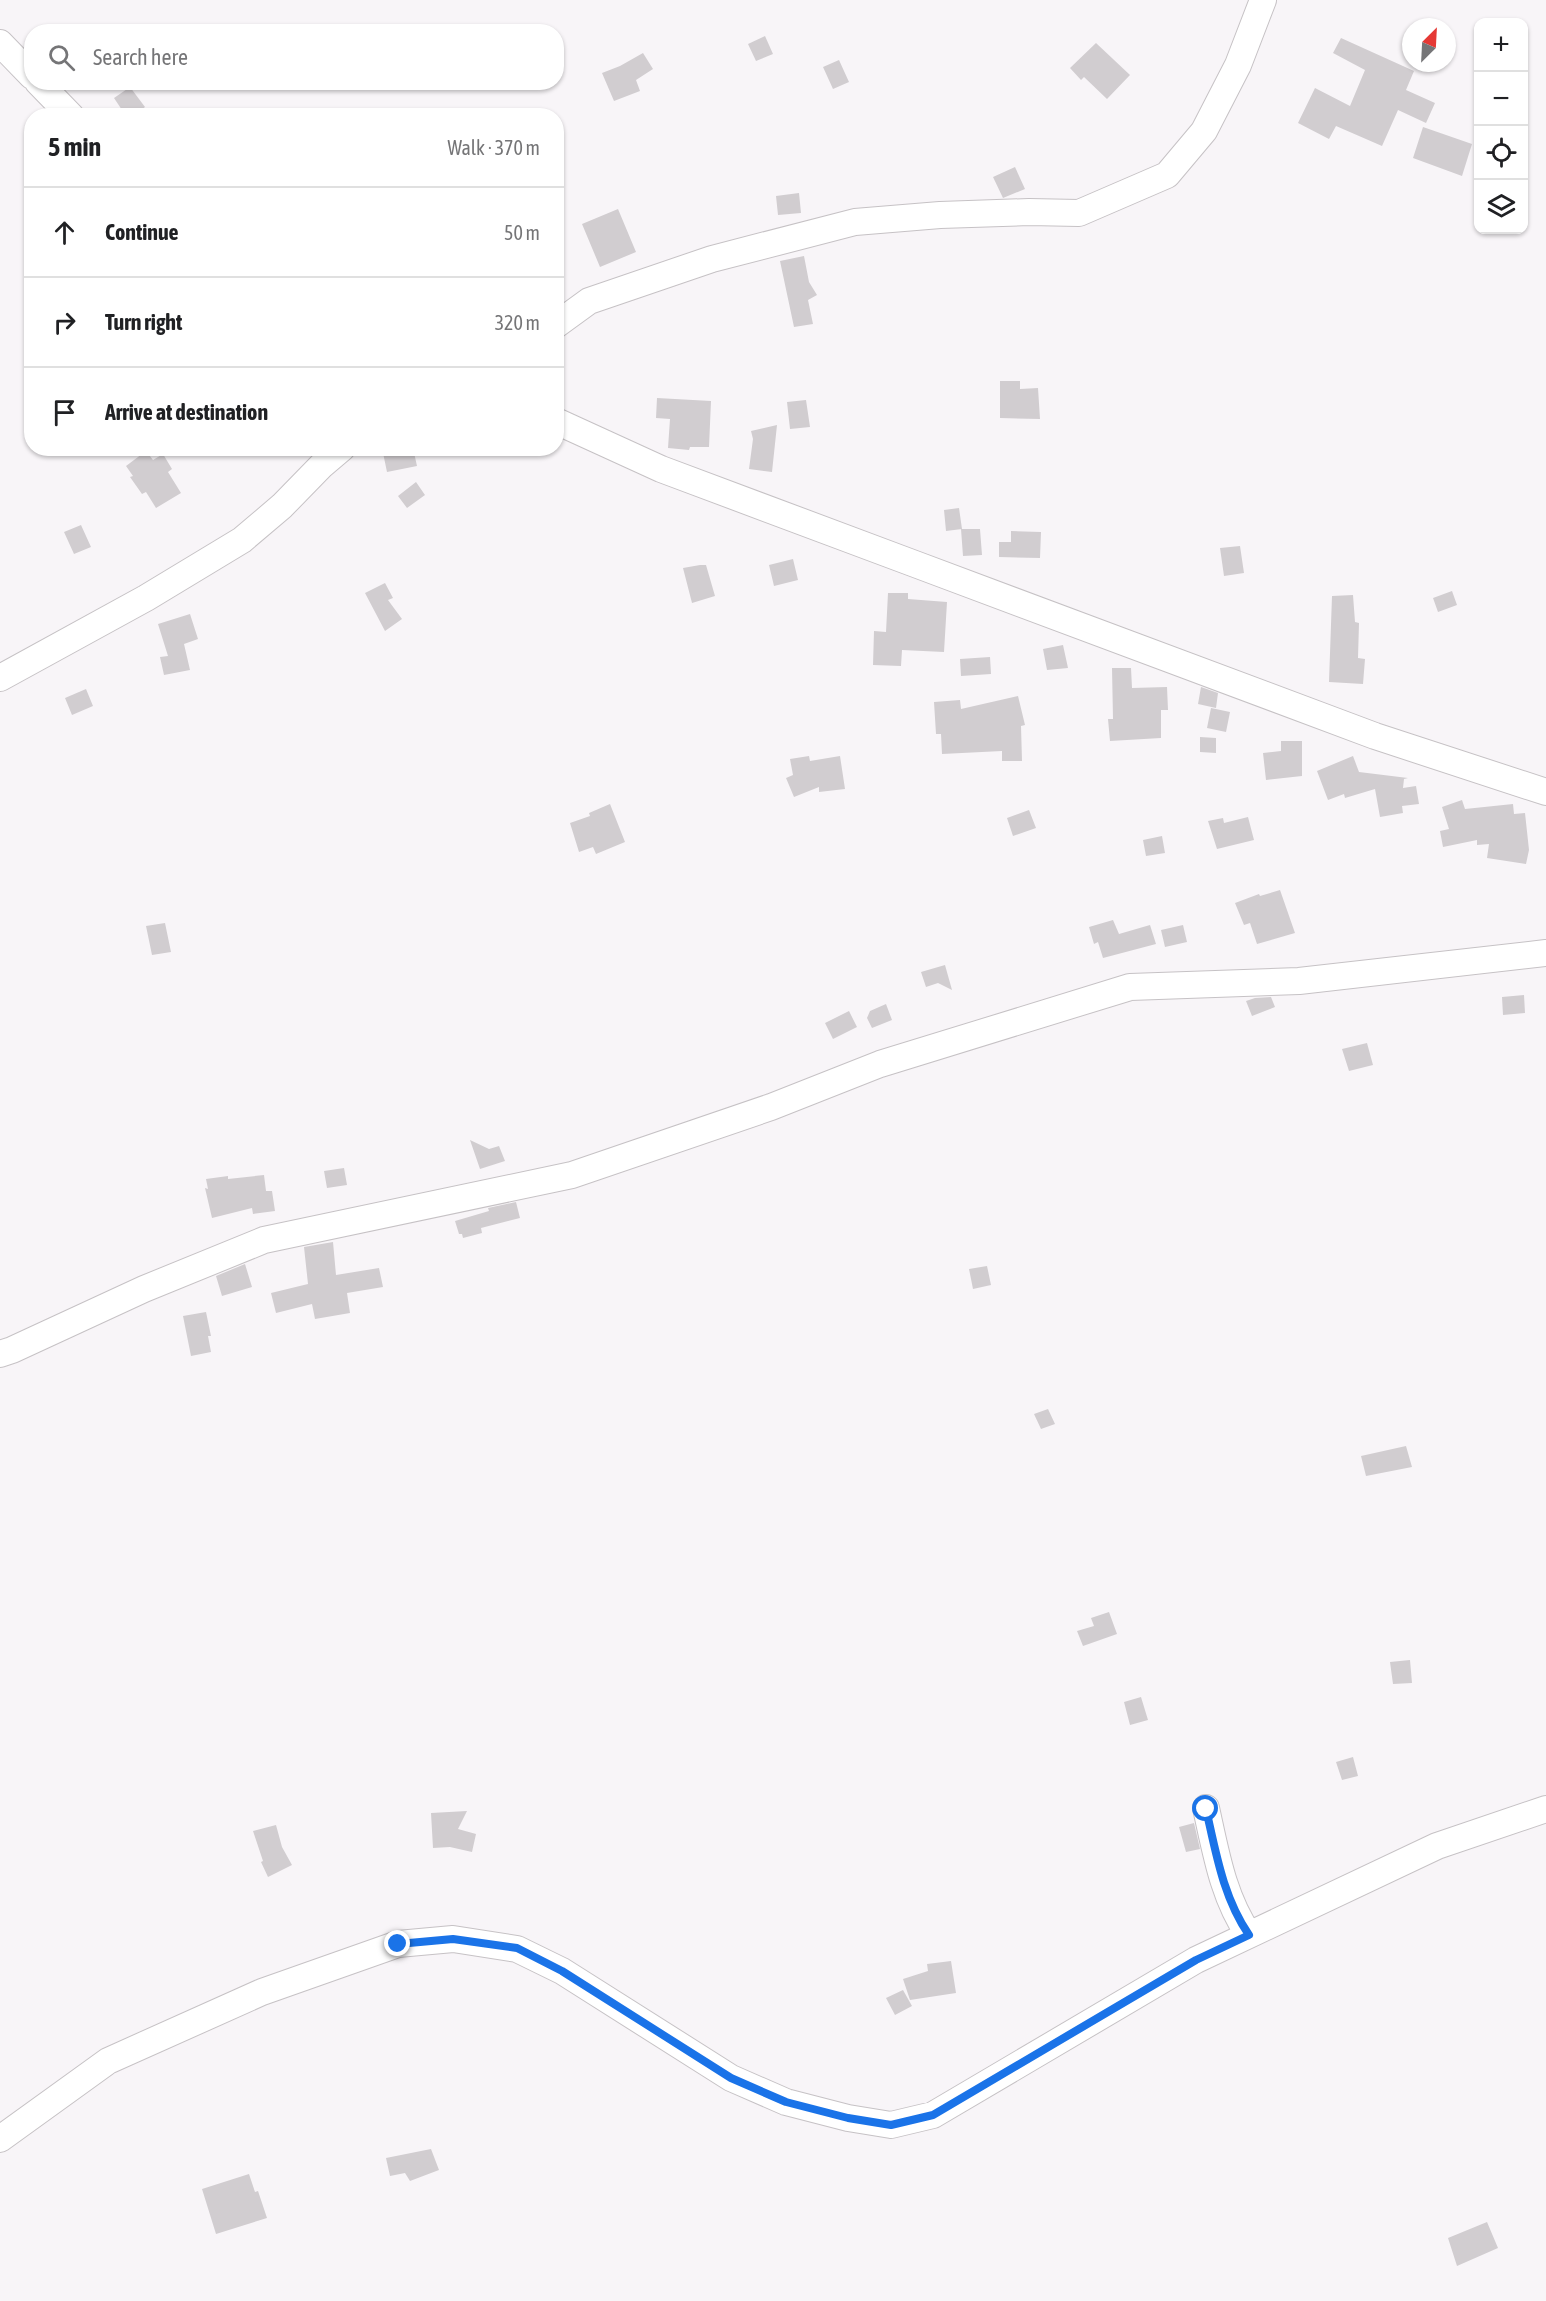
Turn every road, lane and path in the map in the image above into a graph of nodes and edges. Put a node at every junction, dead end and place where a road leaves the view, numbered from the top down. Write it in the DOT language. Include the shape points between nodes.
graph roads {
  1 [pos="1263,0"];
  2 [pos="0,43"];
  3 [pos="24,68"];
  4 [pos="46,90"];
  5 [pos="62,108"];
  6 [pos="564,319"];
  7 [pos="564,425"];
  8 [pos="333,456"];
  9 [pos="0,678"];
  10 [pos="1546,792"];
  11 [pos="1546,953"];
  12 [pos="0,1354"];
  13 [pos="1206,1809"];
  14 [pos="1546,1809"];
  15 [pos="1249,1935"];
  16 [pos="0,2139"];
  1 -- 6 [label="street" via="1238,65 1204,131 1167,175 1079,213 940,215 855,222 712,259 589,301"];
  2 -- 3 [label="street"];
  4 -- 5 [label="street"];
  7 -- 10 [label="street" via="661,469 870,548 1375,736"];
  8 -- 9 [label="street" via="242,540"];
  11 -- 12 [label="street" via="1299,981 1130,987 880,1064 771,1107 572,1176 264,1240"];
  13 -- 15 [label="street" via="1222,1882"];
  14 -- 15 [label="street" via="1437,1846"];
  15 -- 16 [label="street" via="1196,1960 933,2115 891,2125 786,2102 731,2078 562,1971 517,1948 453,1939 398,1944 262,1992 108,2061"];
}
